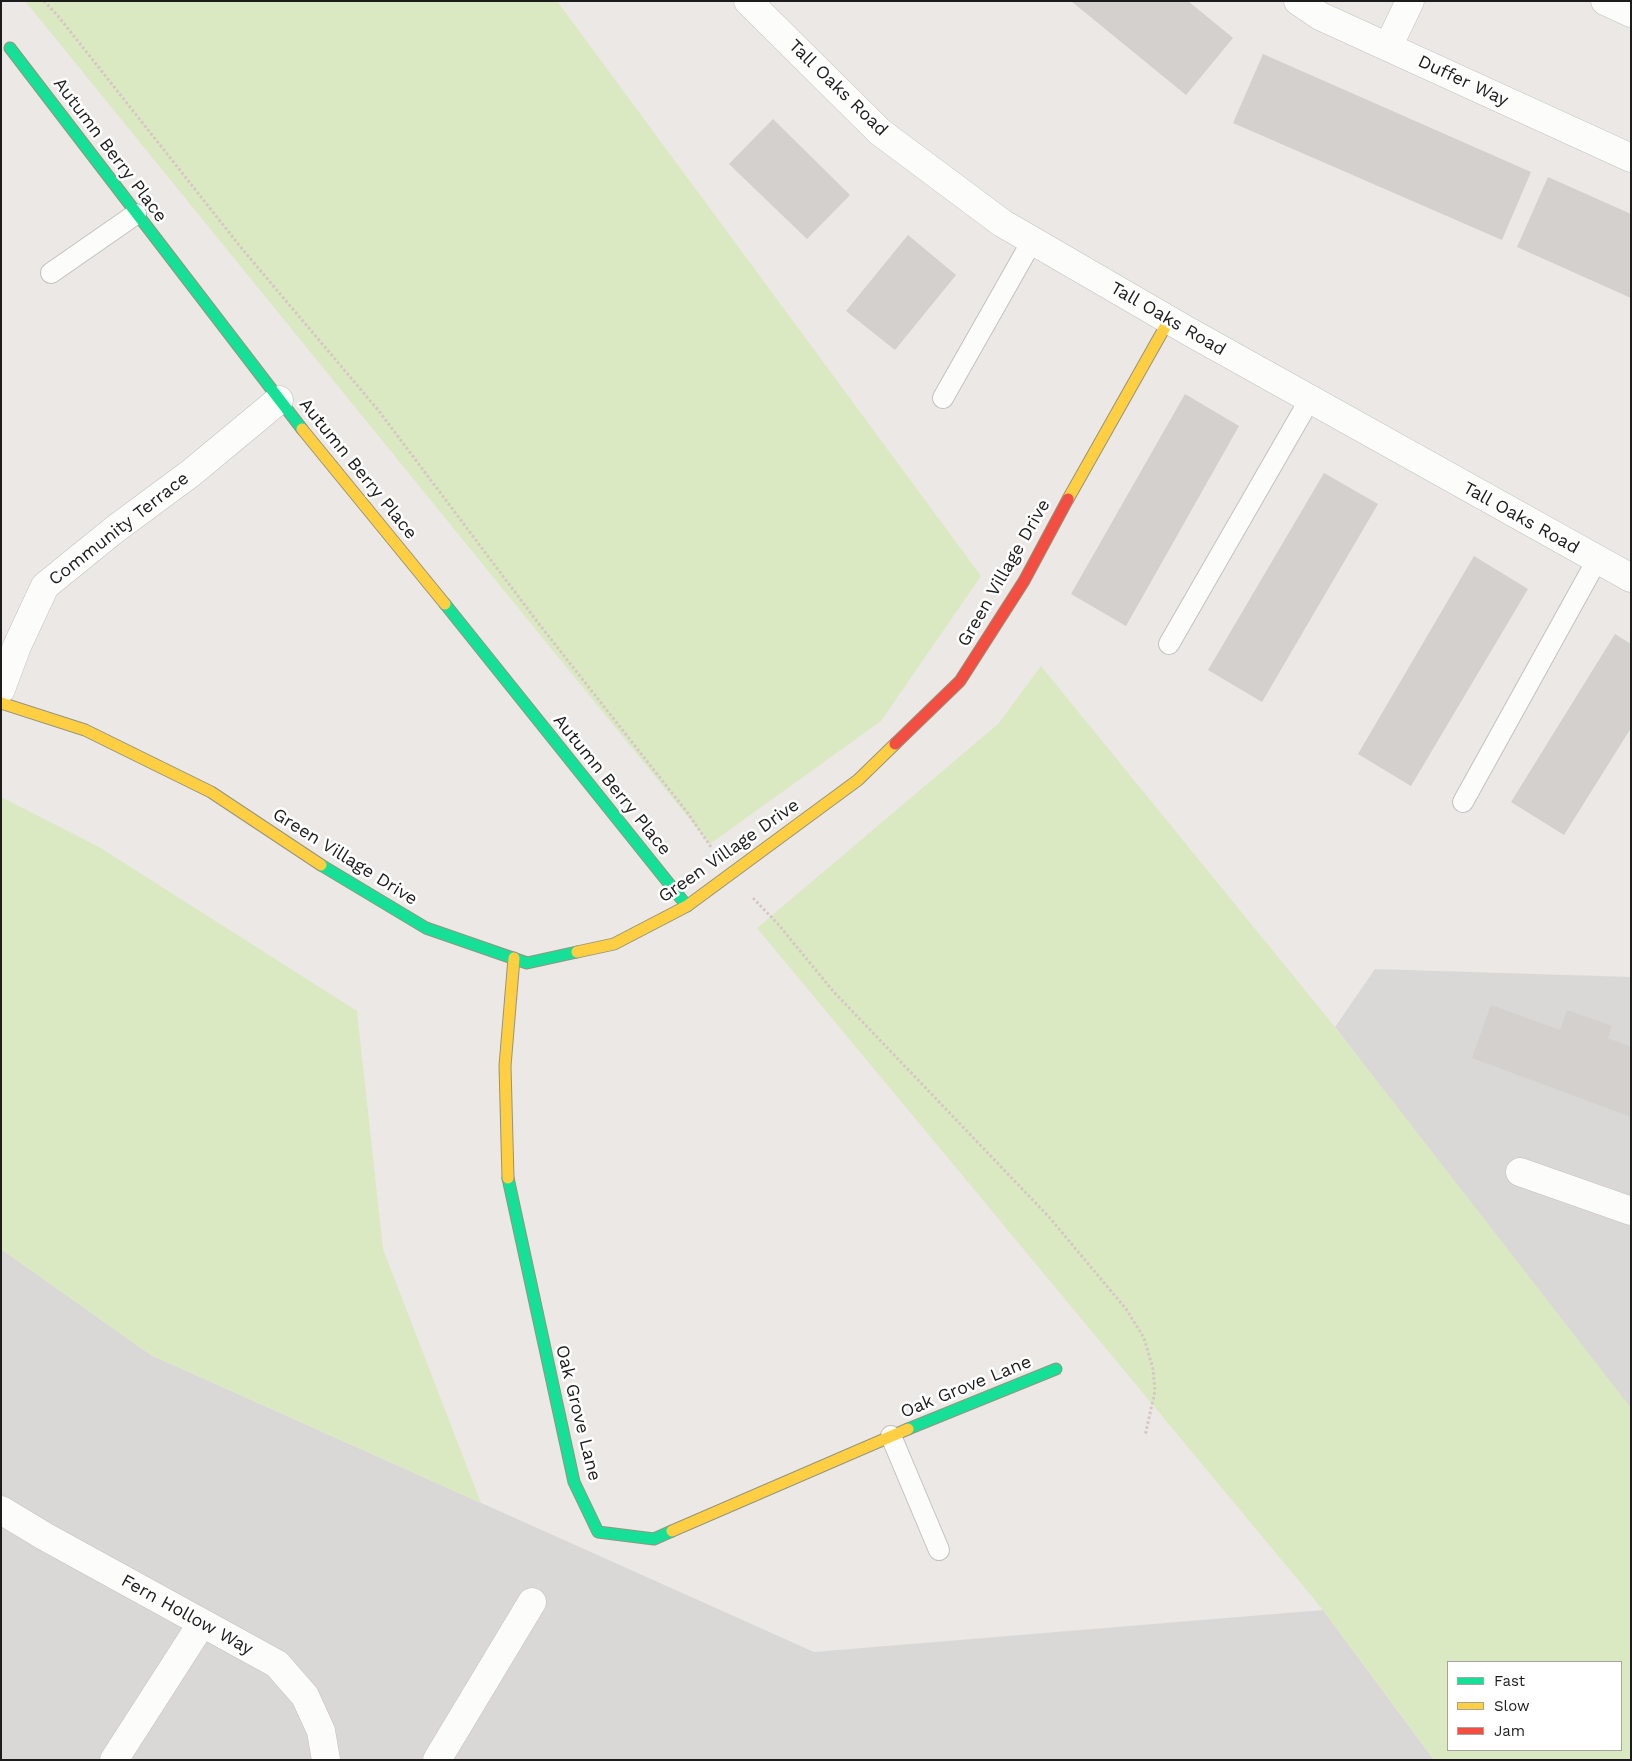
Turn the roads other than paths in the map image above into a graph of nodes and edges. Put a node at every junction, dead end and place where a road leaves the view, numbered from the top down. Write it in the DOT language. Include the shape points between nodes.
graph roads {
  1 [pos="748,1"];
  2 [pos="1298,1"];
  3 [pos="1410,1"];
  4 [pos="1605,1"];
  5 [pos="1631,14"];
  6 [pos="1388,47"];
  7 [pos="10,48"];
  8 [pos="1631,158"];
  9 [pos="136,214"];
  10 [pos="1032,241"];
  11 [pos="51,273"];
  12 [pos="1169,320"];
  13 [pos="943,398"];
  14 [pos="1310,399"];
  15 [pos="279,400"];
  16 [pos="1597,560"];
  17 [pos="1631,578"];
  18 [pos="1169,644"];
  19 [pos="1,689"];
  20 [pos="1,703"];
  21 [pos="1463,802"];
  22 [pos="687,906"];
  23 [pos="514,958"];
  24 [pos="1520,1172"];
  25 [pos="1631,1211"];
  26 [pos="1056,1369"];
  27 [pos="891,1436"];
  28 [pos="1,1510"];
  29 [pos="939,1550"];
  30 [pos="532,1602"];
  31 [pos="202,1623"];
  32 [pos="114,1760"];
  33 [pos="326,1760"];
  34 [pos="437,1760"];
  1 -- 10 [label="street, Tall Oaks Road" via="880,132 1002,223"];
  2 -- 6 [label="street, Duffer Way" via="1320,16"];
  3 -- 6 [label="street"];
  4 -- 5 [label="street"];
  6 -- 8 [label="street, Duffer Way"];
  7 -- 9 [label="street, Autumn Berry Place"];
  9 -- 11 [label="lane"];
  9 -- 15 [label="street, Autumn Berry Place"];
  10 -- 12 [label="street, Tall Oaks Road"];
  10 -- 13 [label="lane"];
  12 -- 14 [label="street, Tall Oaks Road"];
  12 -- 22 [label="street, Green Village Drive" via="1024,581 960,681 858,780"];
  14 -- 16 [label="street, Tall Oaks Road"];
  14 -- 18 [label="lane"];
  15 -- 19 [label="street, Community Terrace" via="45,586"];
  15 -- 22 [label="street, Autumn Berry Place"];
  16 -- 17 [label="street, Tall Oaks Road"];
  16 -- 21 [label="lane"];
  20 -- 23 [label="street, Green Village Drive" via="84,730 211,792 298,851 426,928"];
  22 -- 23 [label="street, Green Village Drive" via="614,944 527,963"];
  23 -- 27 [label="street, Oak Grove Lane" via="506,1066 508,1180 574,1482 598,1532 654,1539"];
  24 -- 25 [label="street"];
  26 -- 27 [label="street, Oak Grove Lane"];
  27 -- 29 [label="lane"];
  28 -- 31 [label="street, Fern Hollow Way"];
  30 -- 34 [label="street"];
  31 -- 32 [label="street"];
  31 -- 33 [label="street, Fern Hollow Way" via="277,1664 305,1696 320,1731"];
}
